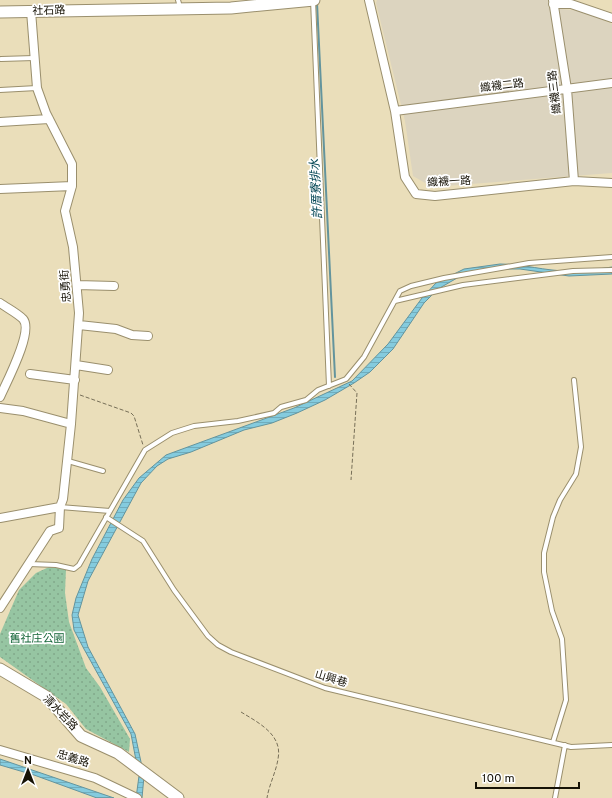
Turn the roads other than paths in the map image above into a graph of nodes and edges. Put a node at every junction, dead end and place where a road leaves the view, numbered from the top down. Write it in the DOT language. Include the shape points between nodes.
graph roads {
  1 [pos="313,0"];
  2 [pos="369,0"];
  3 [pos="553,2"];
  4 [pos="179,4"];
  5 [pos="31,11"];
  6 [pos="0,12"];
  7 [pos="612,18"];
  8 [pos="34,58"];
  9 [pos="1,59"];
  10 [pos="612,83"];
  11 [pos="37,88"];
  12 [pos="567,89"];
  13 [pos="0,90"];
  14 [pos="394,111"];
  15 [pos="49,119"];
  16 [pos="0,122"];
  17 [pos="574,181"];
  18 [pos="612,182"];
  19 [pos="72,186"];
  20 [pos="0,189"];
  21 [pos="612,257"];
  22 [pos="612,270"];
  23 [pos="77,285"];
  24 [pos="114,286"];
  25 [pos="395,301"];
  26 [pos="0,303"];
  27 [pos="78,325"];
  28 [pos="148,336"];
  29 [pos="76,365"];
  30 [pos="108,370"];
  31 [pos="30,374"];
  32 [pos="75,380"];
  33 [pos="574,380"];
  34 [pos="3,382"];
  35 [pos="329,386"];
  36 [pos="0,397"];
  37 [pos="0,408"];
  38 [pos="71,424"];
  39 [pos="67,461"];
  40 [pos="103,471"];
  41 [pos="60,507"];
  42 [pos="110,511"];
  43 [pos="106,517"];
  44 [pos="0,518"];
  45 [pos="28,564"];
  46 [pos="0,608"];
  47 [pos="0,669"];
  48 [pos="553,742"];
  49 [pos="565,745"];
  50 [pos="612,745"];
  51 [pos="0,750"];
  52 [pos="137,798"];
  53 [pos="178,798"];
  54 [pos="555,798"];
  1 -- 4 [label="street, 社石路" via="231,8"];
  1 -- 35 [label="lane"];
  2 -- 14 [label="street, 織襪一路"];
  3 -- 7 [label="street" via="571,4"];
  3 -- 12 [label="street, 織襪三路"];
  4 -- 5 [label="street, 社石路"];
  5 -- 6 [label="street, 社石路"];
  5 -- 8 [label="street, 忠勇街"];
  8 -- 9 [label="lane"];
  8 -- 11 [label="street, 忠勇街"];
  10 -- 12 [label="street, 織襪二路"];
  11 -- 13 [label="lane"];
  11 -- 15 [label="street, 忠勇街"];
  12 -- 14 [label="street, 織襪二路"];
  12 -- 17 [label="street, 織襪三路"];
  14 -- 17 [label="street, 織襪一路" via="405,177 416,194 436,196"];
  15 -- 16 [label="street"];
  15 -- 19 [label="street, 忠勇街" via="72,164"];
  17 -- 18 [label="street, 織襪一路"];
  19 -- 20 [label="street"];
  19 -- 23 [label="street, 忠勇街" via="65,211 73,247"];
  21 -- 25 [label="lane" via="529,263 444,278 406,288 400,291"];
  22 -- 25 [label="lane" via="573,271 463,285"];
  23 -- 24 [label="street"];
  23 -- 27 [label="street, 忠勇街"];
  25 -- 35 [label="lane" via="364,357 346,379"];
  26 -- 34 [label="street" via="24,320 26,327 23,343"];
  27 -- 28 [label="street"];
  27 -- 29 [label="street, 忠勇街"];
  29 -- 30 [label="street"];
  29 -- 32 [label="street, 忠勇街"];
  31 -- 32 [label="street"];
  32 -- 38 [label="street, 忠勇街"];
  33 -- 48 [label="lane" via="581,447 576,474 553,517 544,553 544,572 552,611 562,639 566,700"];
  34 -- 36 [label="street"];
  35 -- 42 [label="lane" via="318,390 306,400 281,407 274,413 238,421 194,426 172,433 145,450"];
  37 -- 38 [label="street" via="23,411"];
  38 -- 39 [label="street, 忠勇街"];
  39 -- 40 [label="lane"];
  39 -- 41 [label="street, 忠勇街"];
  41 -- 42 [label="lane"];
  41 -- 44 [label="street"];
  41 -- 45 [label="street, 忠勇街" via="59,528 50,531"];
  42 -- 43 [label="lane"];
  43 -- 45 [label="lane" via="74,570 56,565"];
  43 -- 48 [label="lane, 山興巷" via="143,541 174,590 208,636 231,652 325,688"];
  45 -- 46 [label="street"];
  47 -- 53 [label="street, 清水岩路" via="47,697 82,736 118,753"];
  48 -- 49 [label="lane, 山興巷"];
  49 -- 50 [label="lane, 山興巷"];
  49 -- 54 [label="lane"];
  51 -- 52 [label="street, 忠義路" via="95,778"];
}
